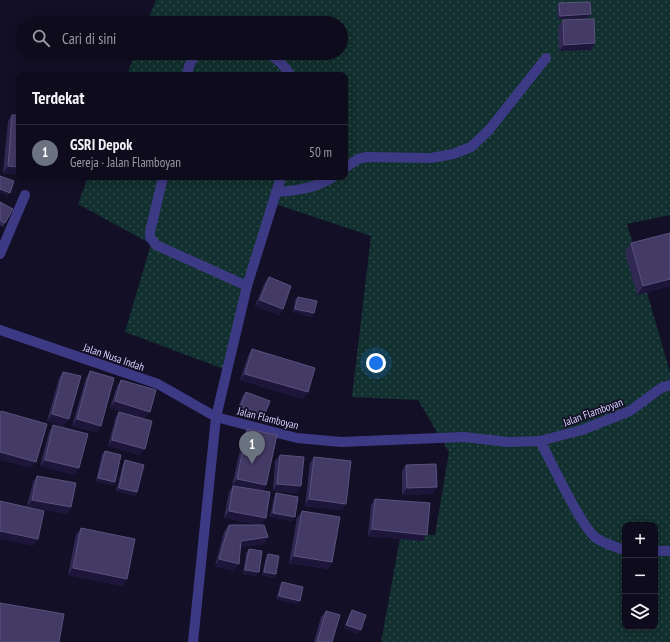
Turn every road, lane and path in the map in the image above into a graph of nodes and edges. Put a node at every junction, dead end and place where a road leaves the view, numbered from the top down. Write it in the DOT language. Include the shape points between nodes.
graph roads {
  1 [pos="546,58"];
  2 [pos="192,60"];
  3 [pos="278,60"];
  4 [pos="188,72"];
  5 [pos="288,72"];
  6 [pos="348,166"];
  7 [pos="162,180"];
  8 [pos="280,180"];
  9 [pos="327,180"];
  10 [pos="276,192"];
  11 [pos="25,195"];
  12 [pos="0,254"];
  13 [pos="247,286"];
  14 [pos="0,330"];
  15 [pos="670,385"];
  16 [pos="216,417"];
  17 [pos="540,441"];
  18 [pos="622,549"];
  19 [pos="658,551"];
  20 [pos="670,551"];
  21 [pos="193,642"];
  1 -- 6 [label="street" via="489,130 471,146 453,154 431,158 367,157 358,159"];
  2 -- 4 [label="street"];
  3 -- 5 [label="street"];
  7 -- 13 [label="street" via="150,232 152,241"];
  8 -- 10 [label="street"];
  9 -- 10 [label="street" via="297,191"];
  10 -- 13 [label="street"];
  11 -- 12 [label="street"];
  13 -- 16 [label="street"];
  14 -- 16 [label="street, Jalan Nusa Indah" via="158,384"];
  15 -- 17 [label="street, Jalan Flamboyan" via="630,411 582,430"];
  16 -- 17 [label="street, Jalan Flamboyan" via="297,438 341,442 464,437 508,442"];
  16 -- 21 [label="street"];
  17 -- 18 [label="street" via="585,525 596,537"];
  19 -- 20 [label="street"];
}
